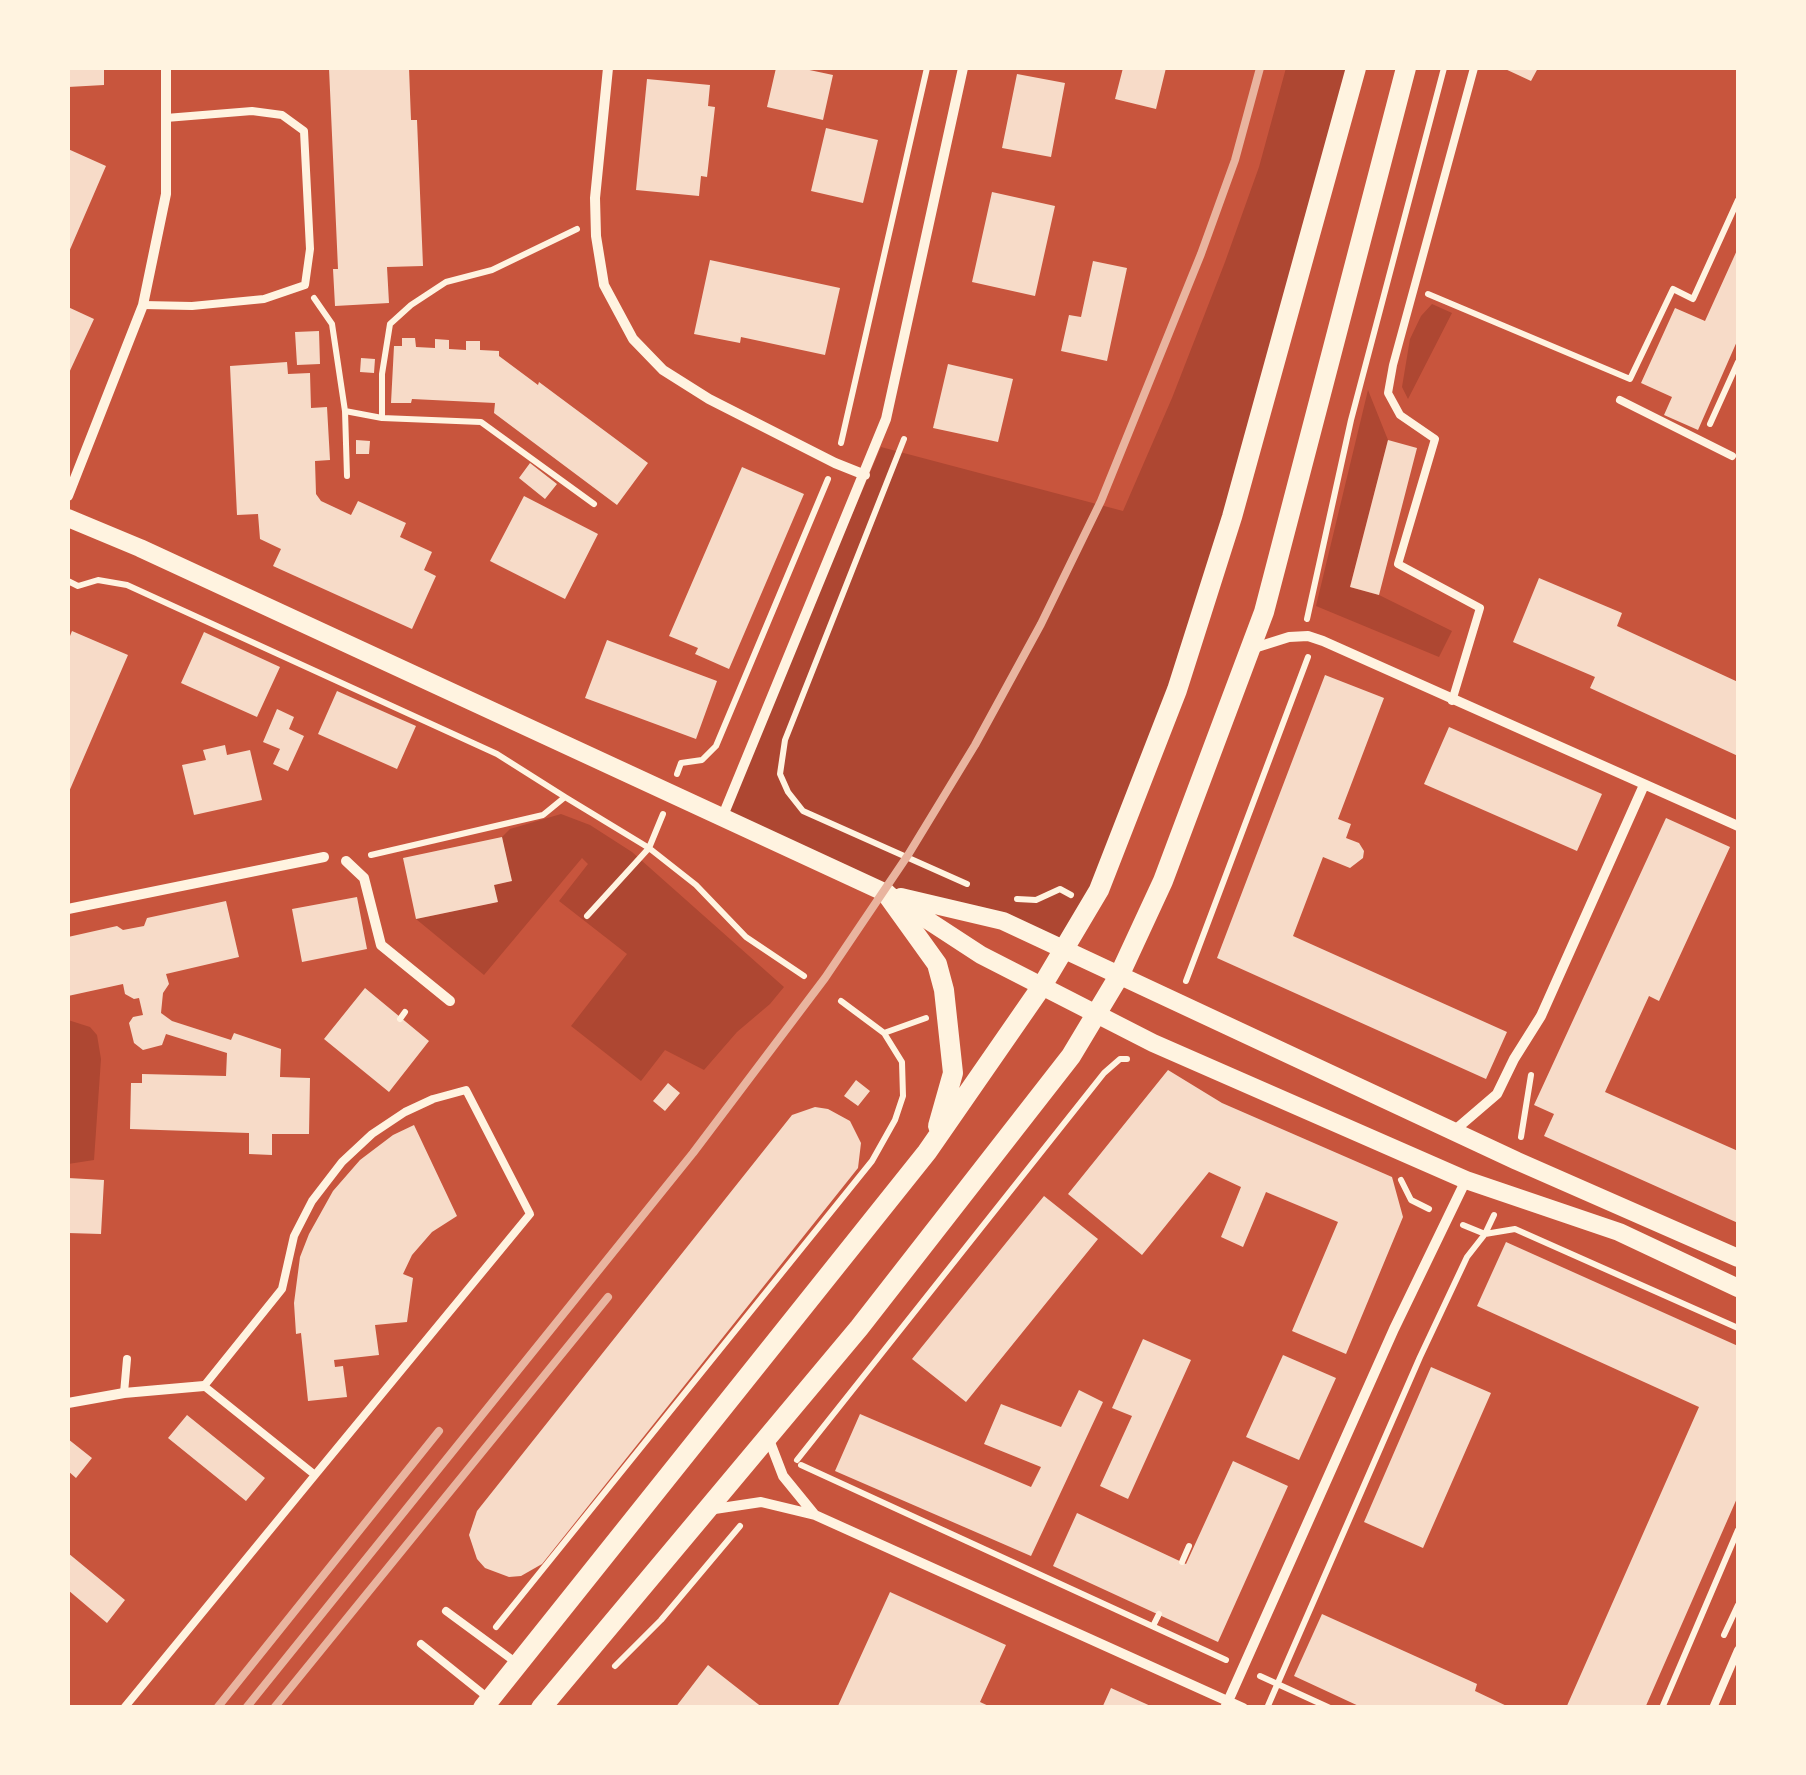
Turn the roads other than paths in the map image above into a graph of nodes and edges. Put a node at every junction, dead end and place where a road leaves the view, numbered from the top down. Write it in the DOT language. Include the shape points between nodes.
graph roads {
  1 [pos="166,68"];
  2 [pos="608,68"];
  3 [pos="962,68"];
  4 [pos="1356,68"];
  5 [pos="1406,68"];
  6 [pos="1474,68"];
  7 [pos="166,118"];
  8 [pos="143,304"];
  9 [pos="1620,400"];
  10 [pos="1732,456"];
  11 [pos="866,475"];
  12 [pos="68,496"];
  13 [pos="68,518"];
  14 [pos="1250,650"];
  15 [pos="1452,700"];
  16 [pos="1644,785"];
  17 [pos="722,818"];
  18 [pos="1738,826"];
  19 [pos="324,857"];
  20 [pos="346,860"];
  21 [pos="886,894"];
  22 [pos="68,909"];
  23 [pos="1066,948"];
  24 [pos="1119,976"];
  25 [pos="1042,986"];
  26 [pos="450,1001"];
  27 [pos="1096,1014"];
  28 [pos="1455,1130"];
  29 [pos="927,1152"];
  30 [pos="1466,1180"];
  31 [pos="1738,1258"];
  32 [pos="1738,1288"];
  33 [pos="126,1359"];
  34 [pos="204,1386"];
  35 [pos="124,1392"];
  36 [pos="68,1403"];
  37 [pos="768,1437"];
  38 [pos="315,1475"];
  39 [pos="708,1510"];
  40 [pos="815,1514"];
  41 [pos="446,1610"];
  42 [pos="420,1644"];
  43 [pos="1738,1650"];
  44 [pos="518,1664"];
  45 [pos="486,1703"];
  46 [pos="1227,1704"];
  47 [pos="124,1708"];
  48 [pos="541,1708"];
  49 [pos="1244,1708"];
  50 [pos="1713,1708"];
  1 -- 7 [label="street"];
  2 -- 11 [label="street" via="596,220 604,284 633,339 663,370 709,399"];
  3 -- 11 [label="street" via="886,419"];
  4 -- 23 [label="main road" via="1178,690 1100,890"];
  5 -- 14 [label="main road"];
  6 -- 15 [label="lane" via="1388,393 1400,414 1435,439 1398,564 1480,608"];
  7 -- 8 [label="street" via="166,194"];
  7 -- 8 [label="lane" via="252,111 282,115 304,131 310,249 305,285 264,299"];
  8 -- 12 [label="street"];
  9 -- 10 [label="lane"];
  11 -- 17 [label="street"];
  13 -- 17 [label="street"];
  14 -- 15 [label="street" via="1308,636"];
  14 -- 24 [label="main road" via="1163,881"];
  15 -- 16 [label="street"];
  16 -- 18 [label="street"];
  16 -- 28 [label="street" via="1541,1016 1497,1094"];
  17 -- 21 [label="street"];
  19 -- 20 [label="lane"];
  19 -- 22 [label="street"];
  20 -- 26 [label="street" via="364,878 382,944"];
  21 -- 23 [label="street" via="1004,921"];
  21 -- 25 [label="street"];
  21 -- 29 [label="main road" via="937,964 949,1016 953,1073"];
  23 -- 24 [label="street"];
  23 -- 25 [label="main road"];
  24 -- 27 [label="main road"];
  24 -- 28 [label="street"];
  25 -- 27 [label="street"];
  25 -- 29 [label="main road"];
  27 -- 30 [label="street"];
  27 -- 37 [label="main road" via="1059,1071"];
  28 -- 31 [label="street"];
  29 -- 44 [label="main road"];
  30 -- 32 [label="street" via="1619,1232"];
  30 -- 46 [label="street"];
  33 -- 35 [label="lane"];
  34 -- 35 [label="street"];
  34 -- 38 [label="lane"];
  34 -- 38 [label="lane" via="282,1289 294,1236 342,1162 404,1112 466,1090 530,1214"];
  35 -- 36 [label="street"];
  37 -- 39 [label="main road"];
  37 -- 40 [label="street" via="783,1476"];
  38 -- 47 [label="lane"];
  39 -- 40 [label="street" via="760,1502"];
  39 -- 48 [label="main road"];
  40 -- 46 [label="street"];
  41 -- 44 [label="lane"];
  42 -- 45 [label="lane"];
  43 -- 50 [label="lane"];
  44 -- 45 [label="main road"];
  46 -- 49 [label="street"];
}
